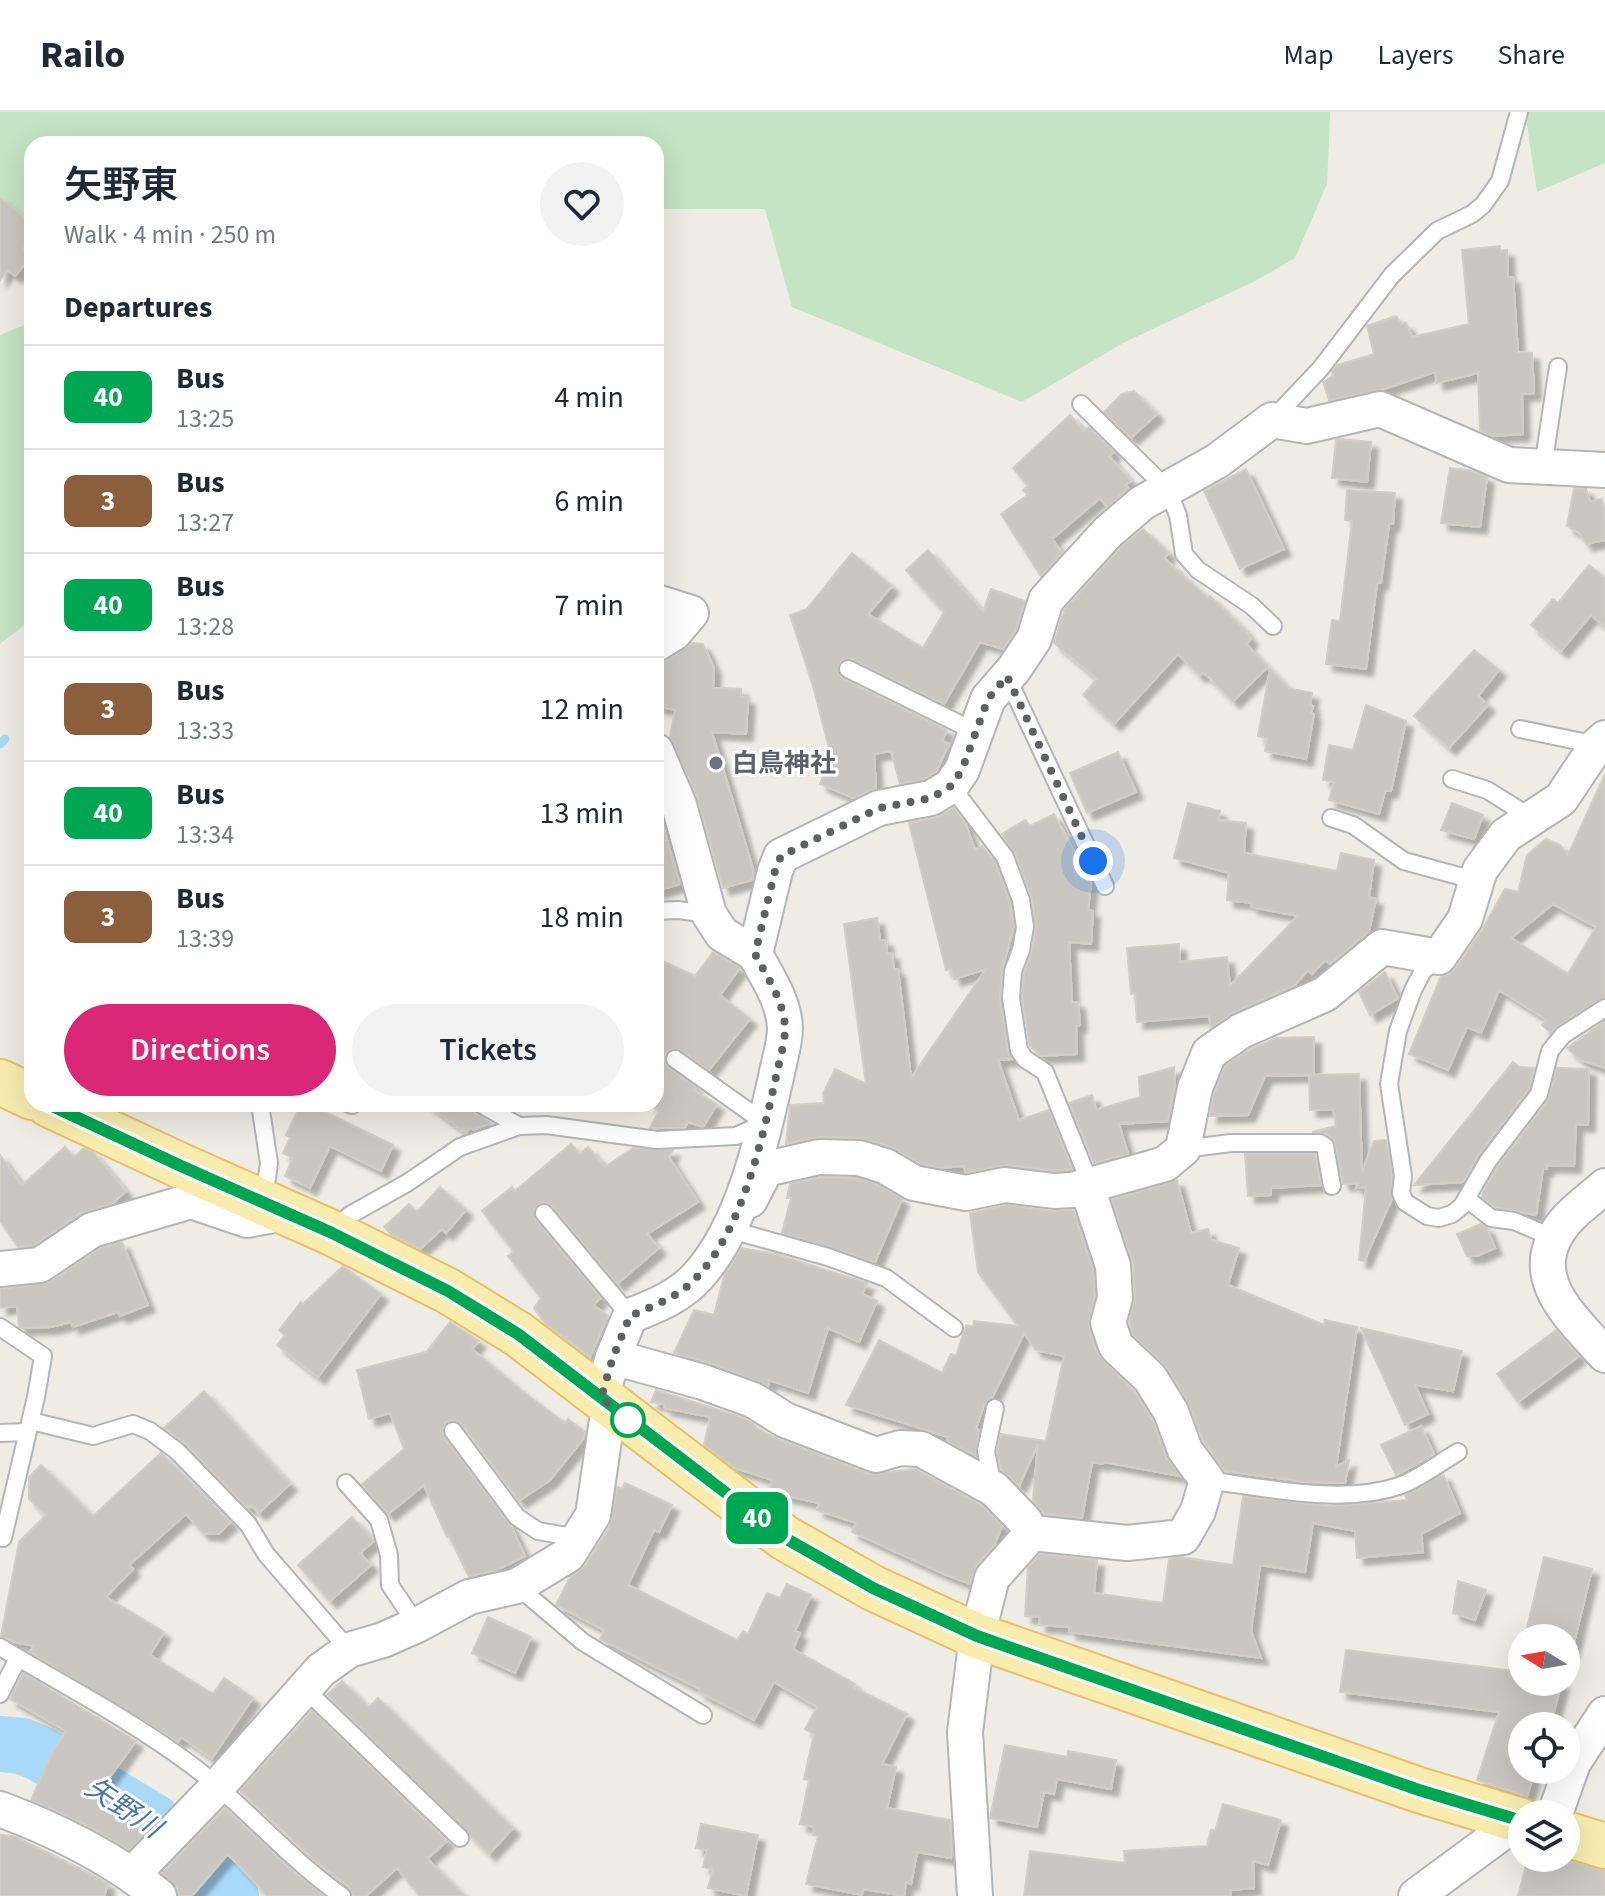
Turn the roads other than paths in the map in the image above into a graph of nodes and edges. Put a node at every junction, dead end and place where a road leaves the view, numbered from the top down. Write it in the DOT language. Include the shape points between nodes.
graph roads {
  1 [pos="1519,112"];
  2 [pos="1558,367"];
  3 [pos="1081,404"];
  4 [pos="1272,420"];
  5 [pos="1543,467"];
  6 [pos="1605,470"];
  7 [pos="1167,489"];
  8 [pos="664,605"];
  9 [pos="1273,626"];
  10 [pos="664,639"];
  11 [pos="848,669"];
  12 [pos="1007,676"];
  13 [pos="1520,729"];
  14 [pos="976,732"];
  15 [pos="1601,742"];
  16 [pos="664,779"];
  17 [pos="1452,779"];
  18 [pos="951,786"];
  19 [pos="1331,818"];
  20 [pos="1532,818"];
  21 [pos="1477,881"];
  22 [pos="1105,886"];
  23 [pos="664,911"];
  24 [pos="709,914"];
  25 [pos="755,954"];
  26 [pos="1439,957"];
  27 [pos="1605,1008"];
  28 [pos="675,1059"];
  29 [pos="0,1082"];
  30 [pos="24,1093"];
  31 [pos="65,1112"];
  32 [pos="261,1112"];
  33 [pos="495,1112"];
  34 [pos="765,1123"];
  35 [pos="519,1126"];
  36 [pos="1183,1149"];
  37 [pos="1089,1186"];
  38 [pos="1332,1186"];
  39 [pos="1605,1186"];
  40 [pos="1467,1199"];
  41 [pos="274,1207"];
  42 [pos="544,1213"];
  43 [pos="734,1218"];
  44 [pos="330,1232"];
  45 [pos="1554,1238"];
  46 [pos="0,1269"];
  47 [pos="630,1316"];
  48 [pos="0,1327"];
  49 [pos="954,1328"];
  50 [pos="1605,1355"];
  51 [pos="613,1357"];
  52 [pos="605,1402"];
  53 [pos="995,1408"];
  54 [pos="29,1426"];
  55 [pos="453,1431"];
  56 [pos="0,1433"];
  57 [pos="1458,1452"];
  58 [pos="1207,1480"];
  59 [pos="346,1483"];
  60 [pos="994,1489"];
  61 [pos="1032,1533"];
  62 [pos="0,1537"];
  63 [pos="578,1538"];
  64 [pos="517,1586"];
  65 [pos="417,1625"];
  66 [pos="977,1636"];
  67 [pos="0,1647"];
  68 [pos="349,1650"];
  69 [pos="18,1658"];
  70 [pos="304,1688"];
  71 [pos="0,1694"];
  72 [pos="1605,1714"];
  73 [pos="703,1715"];
  74 [pos="218,1786"];
  75 [pos="1546,1800"];
  76 [pos="0,1809"];
  77 [pos="1508,1813"];
  78 [pos="1508,1835"];
  79 [pos="460,1838"];
  80 [pos="1580,1838"];
  81 [pos="1605,1846"];
  82 [pos="133,1874"];
  83 [pos="159,1896"];
  84 [pos="342,1896"];
  85 [pos="975,1896"];
  86 [pos="1416,1896"];
  1 -- 4 [label="lane" via="1500,181 1483,205 1437,231 1392,275 1321,368"];
  2 -- 5 [label="lane"];
  3 -- 7 [label="lane"];
  4 -- 5 [label="street" via="1307,426 1380,409 1509,465"];
  4 -- 7 [label="street" via="1217,461"];
  5 -- 6 [label="street"];
  7 -- 9 [label="lane" via="1178,515 1184,554"];
  7 -- 12 [label="street" via="1108,532 1046,600 1034,639"];
  8 -- 10 [label="street" via="691,613"];
  11 -- 14 [label="lane"];
  12 -- 14 [label="street" via="988,699"];
  12 -- 22 [label="lane"];
  13 -- 15 [label="lane"];
  14 -- 18 [label="street"];
  15 -- 20 [label="street" via="1561,799"];
  16 -- 24 [label="street" via="679,805"];
  17 -- 20 [label="lane" via="1487,790"];
  18 -- 25 [label="street" via="931,798 879,808 781,856"];
  18 -- 37 [label="lane" via="1005,857 1021,900 1025,927 1011,998 1019,1050 1045,1072"];
  19 -- 21 [label="lane" via="1353,825 1404,861"];
  20 -- 21 [label="street" via="1506,835"];
  21 -- 26 [label="street" via="1465,919"];
  23 -- 24 [label="lane"];
  24 -- 25 [label="street" via="722,934"];
  25 -- 34 [label="street" via="777,995 785,1028"];
  26 -- 36 [label="street" via="1382,947 1325,994 1241,1031 1209,1053 1195,1088"];
  26 -- 40 [label="lane" via="1423,971 1398,1031 1389,1084 1401,1193 1405,1202 1439,1218"];
  27 -- 40 [label="lane" via="1563,1035 1550,1051 1539,1094 1488,1161"];
  28 -- 34 [label="lane"];
  29 -- 30 [label="main road"];
  31 -- 41 [label="main road"];
  32 -- 41 [label="lane"];
  33 -- 35 [label="lane"];
  34 -- 35 [label="lane" via="736,1136 657,1140"];
  34 -- 43 [label="street"];
  35 -- 44 [label="lane" via="460,1147"];
  36 -- 37 [label="street" via="1165,1164"];
  36 -- 38 [label="lane" via="1320,1143 1325,1146"];
  37 -- 43 [label="street" via="1054,1191 1005,1185 966,1193 914,1183 859,1158 819,1157 766,1169 751,1200"];
  37 -- 58 [label="street" via="1116,1283 1108,1323 1116,1346 1150,1378 1171,1412 1185,1450"];
  39 -- 45 [label="street"];
  40 -- 45 [label="lane" via="1491,1218 1514,1221"];
  41 -- 44 [label="main road"];
  41 -- 46 [label="street" via="247,1220 191,1201 92,1230 40,1265"];
  42 -- 47 [label="lane"];
  43 -- 47 [label="street" via="697,1277 667,1302"];
  43 -- 49 [label="lane" via="886,1278"];
  44 -- 52 [label="main road" via="460,1298 518,1334"];
  45 -- 50 [label="street" via="1548,1266 1555,1296"];
  47 -- 51 [label="street"];
  48 -- 54 [label="lane" via="43,1356"];
  51 -- 52 [label="street"];
  51 -- 60 [label="street" via="753,1400 785,1420 876,1455 921,1449"];
  52 -- 63 [label="street" via="593,1515"];
  52 -- 66 [label="main road" via="785,1538 873,1588"];
  53 -- 60 [label="lane" via="986,1451"];
  54 -- 56 [label="lane"];
  54 -- 62 [label="lane"];
  54 -- 68 [label="lane" via="93,1436 133,1424 150,1431 177,1451 248,1524 266,1554"];
  55 -- 63 [label="lane" via="517,1517 538,1531"];
  57 -- 58 [label="lane" via="1402,1485 1366,1495"];
  58 -- 61 [label="street" via="1183,1537 1127,1543"];
  59 -- 65 [label="lane" via="379,1520 389,1555 390,1585"];
  60 -- 61 [label="street"];
  61 -- 66 [label="street" via="992,1578"];
  63 -- 64 [label="street" via="568,1555"];
  64 -- 65 [label="street" via="469,1597"];
  64 -- 73 [label="lane" via="583,1642"];
  65 -- 68 [label="street"];
  66 -- 77 [label="main road" via="1419,1790"];
  66 -- 85 [label="street" via="965,1732"];
  67 -- 69 [label="lane"];
  68 -- 70 [label="street"];
  69 -- 71 [label="lane"];
  69 -- 74 [label="lane" via="151,1737"];
  70 -- 74 [label="street"];
  70 -- 79 [label="lane"];
  72 -- 75 [label="street"];
  74 -- 82 [label="street"];
  74 -- 84 [label="lane"];
  76 -- 82 [label="street"];
  78 -- 86 [label="street"];
  80 -- 81 [label="main road"];
  82 -- 83 [label="street"];
}
